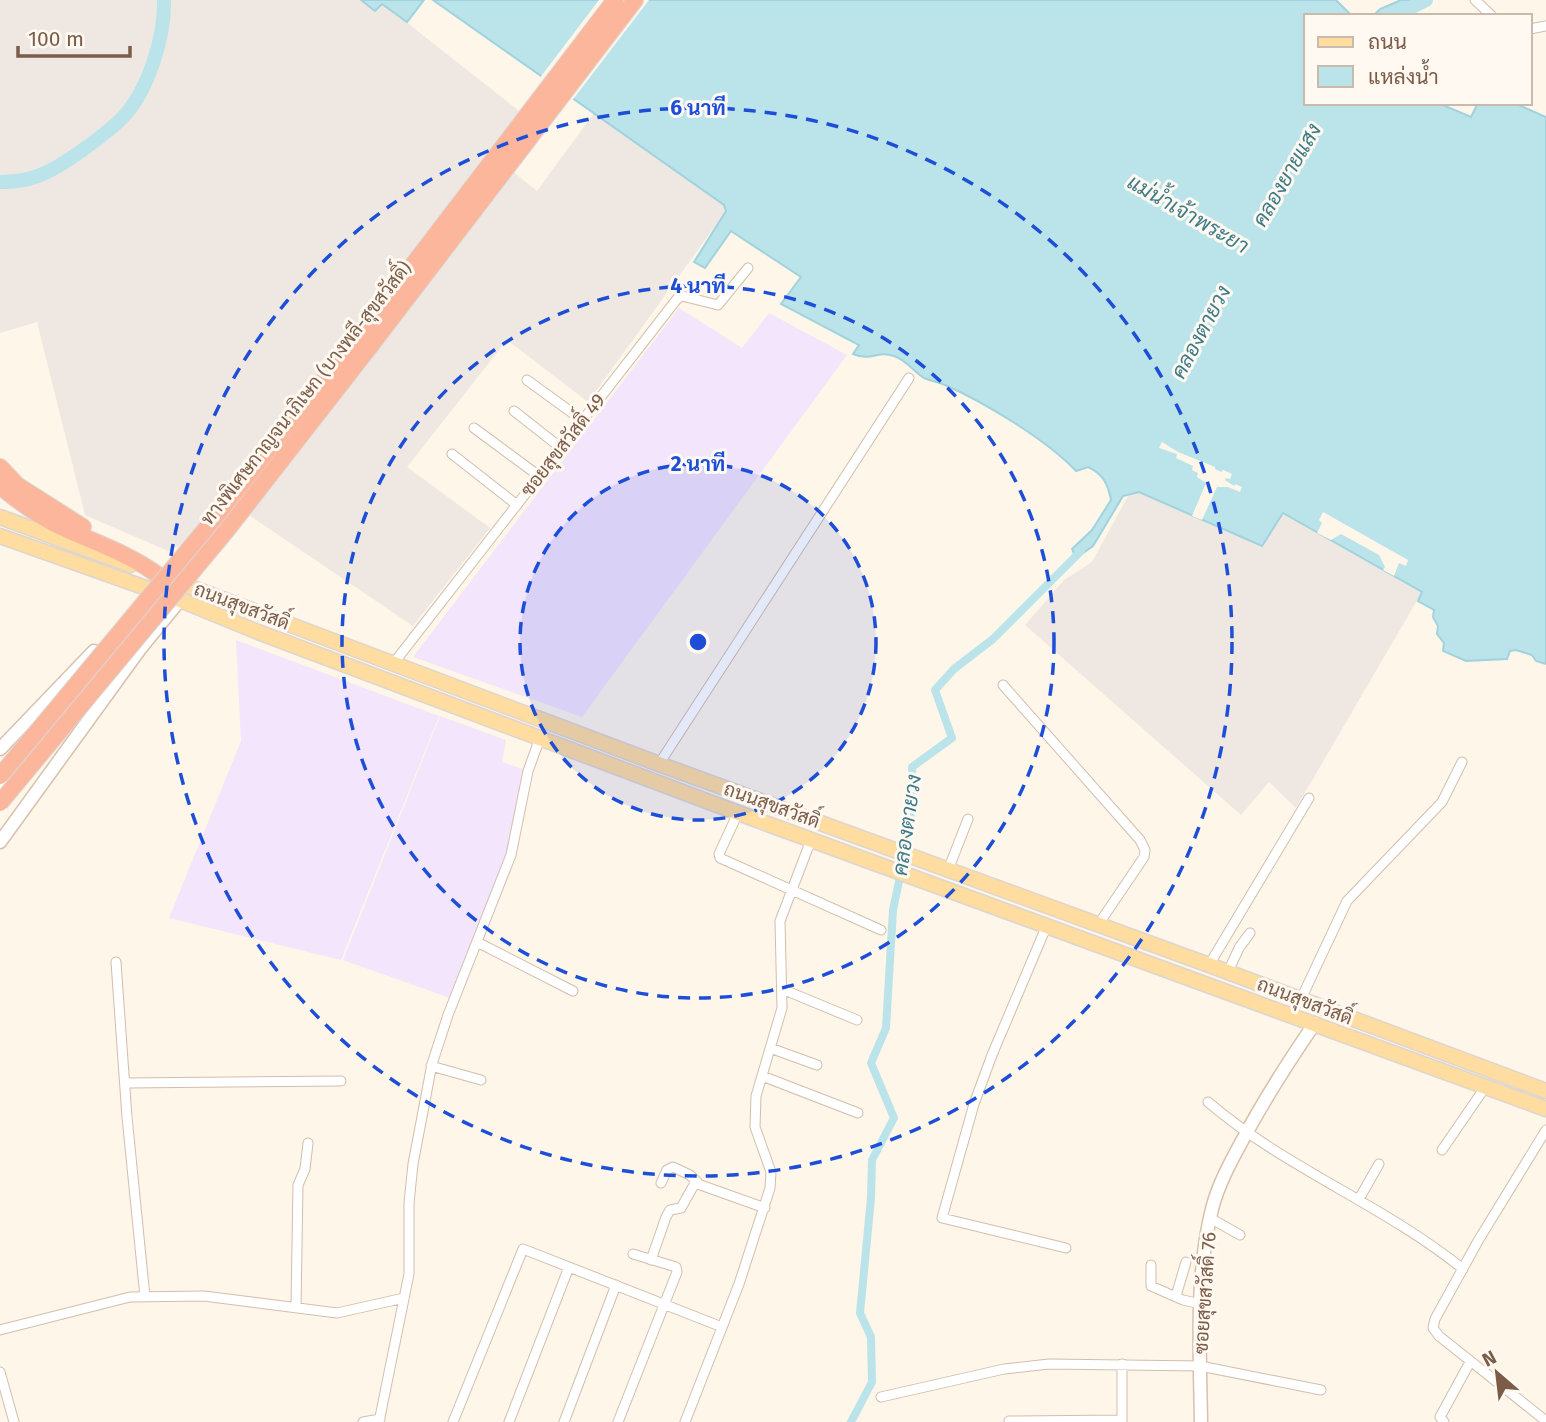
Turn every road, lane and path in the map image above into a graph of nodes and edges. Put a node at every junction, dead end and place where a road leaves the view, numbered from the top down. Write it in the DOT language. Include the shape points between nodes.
graph roads {
  1 [pos="615,0"];
  2 [pos="635,0"];
  3 [pos="1475,0"];
  4 [pos="1490,14"];
  5 [pos="748,268"];
  6 [pos="909,378"];
  7 [pos="527,380"];
  8 [pos="514,411"];
  9 [pos="582,420"];
  10 [pos="474,428"];
  11 [pos="561,448"];
  12 [pos="453,454"];
  13 [pos="0,467"];
  14 [pos="539,476"];
  15 [pos="0,486"];
  16 [pos="517,505"];
  17 [pos="0,517"];
  18 [pos="0,536"];
  19 [pos="130,556"];
  20 [pos="158,575"];
  21 [pos="147,588"];
  22 [pos="180,600"];
  23 [pos="393,664"];
  24 [pos="1003,685"];
  25 [pos="540,738"];
  26 [pos="0,749"];
  27 [pos="1462,762"];
  28 [pos="659,764"];
  29 [pos="0,776"];
  30 [pos="1309,799"];
  31 [pos="0,803"];
  32 [pos="738,813"];
  33 [pos="968,819"];
  34 [pos="818,822"];
  35 [pos="811,840"];
  36 [pos="0,842"];
  37 [pos="948,870"];
  38 [pos="792,891"];
  39 [pos="1047,925"];
  40 [pos="1098,925"];
  41 [pos="881,930"];
  42 [pos="1250,933"];
  43 [pos="477,942"];
  44 [pos="116,962"];
  45 [pos="1209,965"];
  46 [pos="1228,972"];
  47 [pos="782,989"];
  48 [pos="573,990"];
  49 [pos="1301,999"];
  50 [pos="857,1020"];
  51 [pos="1315,1023"];
  52 [pos="770,1048"];
  53 [pos="817,1065"];
  54 [pos="431,1066"];
  55 [pos="762,1076"];
  56 [pos="481,1080"];
  57 [pos="341,1081"];
  58 [pos="126,1083"];
  59 [pos="1486,1086"];
  60 [pos="1546,1091"];
  61 [pos="1208,1102"];
  62 [pos="1546,1109"];
  63 [pos="858,1113"];
  64 [pos="1546,1130"];
  65 [pos="1246,1132"];
  66 [pos="308,1143"];
  67 [pos="1442,1150"];
  68 [pos="1379,1164"];
  69 [pos="661,1183"];
  70 [pos="698,1183"];
  71 [pos="1359,1199"];
  72 [pos="765,1208"];
  73 [pos="1210,1218"];
  74 [pos="1240,1235"];
  75 [pos="1066,1248"];
  76 [pos="633,1254"];
  77 [pos="651,1260"];
  78 [pos="1186,1262"];
  79 [pos="1151,1265"];
  80 [pos="569,1266"];
  81 [pos="1464,1269"];
  82 [pos="617,1285"];
  83 [pos="1176,1296"];
  84 [pos="145,1297"];
  85 [pos="404,1298"];
  86 [pos="664,1303"];
  87 [pos="1201,1304"];
  88 [pos="296,1308"];
  89 [pos="722,1327"];
  90 [pos="0,1330"];
  91 [pos="1470,1362"];
  92 [pos="1122,1364"];
  93 [pos="1200,1366"];
  94 [pos="0,1372"];
  95 [pos="1321,1390"];
  96 [pos="881,1397"];
  97 [pos="380,1420"];
  98 [pos="1009,1421"];
  99 [pos="1122,1421"];
  100 [pos="1546,1421"];
  101 [pos="14,1422"];
  102 [pos="363,1422"];
  103 [pos="453,1422"];
  104 [pos="509,1422"];
  105 [pos="564,1422"];
  106 [pos="618,1422"];
  107 [pos="685,1422"];
  108 [pos="1201,1422"];
  109 [pos="1444,1422"];
  1 -- 29 [label="highway, ทางพิเศษกาญจนาภิเษก (บางพลี-สุขสวัสดิ์), bridge" via="214,519"];
  2 -- 31 [label="highway, ทางพิเศษกาญจนาภิเษก (บางพลี-สุขสวัสดิ์), bridge" via="227,530"];
  3 -- 4 [label="street"];
  5 -- 9 [label="street, ซอยสุขสวัสดิ์ 49" via="718,305 682,296 677,299"];
  6 -- 28 [label="street"];
  7 -- 9 [label="street"];
  8 -- 11 [label="street"];
  9 -- 11 [label="street, ซอยสุขสวัสดิ์ 49"];
  10 -- 14 [label="street"];
  11 -- 14 [label="street, ซอยสุขสวัสดิ์ 49"];
  12 -- 16 [label="street"];
  13 -- 19 [label="highway" via="17,485"];
  14 -- 16 [label="street, ซอยสุขสวัสดิ์ 49"];
  15 -- 19 [label="highway" via="23,506 57,525"];
  16 -- 23 [label="street, ซอยสุขสวัสดิ์ 49"];
  17 -- 20 [label="main road, ถนนสุขสวัสดิ์"];
  18 -- 21 [label="main road, ถนนสุขสวัสดิ์"];
  19 -- 20 [label="highway"];
  20 -- 21 [label="main road"];
  20 -- 23 [label="main road, ถนนสุขสวัสดิ์"];
  21 -- 22 [label="main road, ถนนสุขสวัสดิ์"];
  21 -- 26 [label="main road" via="88,659"];
  22 -- 25 [label="main road, ถนนสุขสวัสดิ์"];
  22 -- 36 [label="main road"];
  23 -- 28 [label="main road, ถนนสุขสวัสดิ์"];
  24 -- 40 [label="street" via="1146,850"];
  25 -- 32 [label="main road, ถนนสุขสวัสดิ์"];
  25 -- 43 [label="street" via="528,771 511,855"];
  27 -- 49 [label="street" via="1442,802 1347,901"];
  28 -- 34 [label="main road, ถนนสุขสวัสดิ์"];
  30 -- 45 [label="street"];
  32 -- 35 [label="main road, ถนนสุขสวัสดิ์"];
  32 -- 38 [label="street" via="720,858"];
  33 -- 37 [label="street"];
  34 -- 35 [label="main road"];
  34 -- 37 [label="main road, ถนนสุขสวัสดิ์"];
  35 -- 38 [label="street"];
  35 -- 39 [label="main road, ถนนสุขสวัสดิ์"];
  37 -- 40 [label="main road, ถนนสุขสวัสดิ์"];
  38 -- 41 [label="street"];
  38 -- 47 [label="street" via="778,929"];
  39 -- 51 [label="main road, ถนนสุขสวัสดิ์"];
  39 -- 75 [label="street" via="974,1104 942,1218"];
  40 -- 45 [label="main road, ถนนสุขสวัสดิ์"];
  42 -- 46 [label="street"];
  43 -- 48 [label="street"];
  43 -- 54 [label="street"];
  44 -- 58 [label="street"];
  45 -- 46 [label="main road, ถนนสุขสวัสดิ์"];
  46 -- 49 [label="main road, ถนนสุขสวัสดิ์"];
  47 -- 50 [label="street"];
  47 -- 52 [label="street" via="782,1008"];
  49 -- 60 [label="main road, ถนนสุขสวัสดิ์"];
  51 -- 59 [label="main road, ถนนสุขสวัสดิ์"];
  51 -- 65 [label="main road, ซอยสุขสวัสดิ์ 76"];
  52 -- 53 [label="street"];
  52 -- 55 [label="street"];
  54 -- 56 [label="street"];
  54 -- 85 [label="street" via="413,1164"];
  55 -- 63 [label="street"];
  55 -- 72 [label="street" via="754,1112 758,1139 771,1172"];
  57 -- 58 [label="street"];
  58 -- 84 [label="street"];
  59 -- 62 [label="main road, ถนนสุขสวัสดิ์"];
  59 -- 67 [label="street"];
  61 -- 65 [label="street"];
  64 -- 81 [label="street"];
  65 -- 71 [label="street"];
  65 -- 73 [label="main road, ซอยสุขสวัสดิ์ 76" via="1220,1183"];
  66 -- 88 [label="street" via="298,1185"];
  68 -- 71 [label="street"];
  69 -- 70 [label="street" via="673,1167"];
  70 -- 72 [label="street"];
  70 -- 77 [label="street" via="692,1185 681,1208 670,1210"];
  71 -- 81 [label="street"];
  72 -- 89 [label="street"];
  73 -- 74 [label="street"];
  73 -- 87 [label="main road, ซอยสุขสวัสดิ์ 76"];
  76 -- 77 [label="street"];
  77 -- 86 [label="street" via="677,1270"];
  78 -- 83 [label="street"];
  79 -- 83 [label="street" via="1152,1286"];
  80 -- 82 [label="street"];
  80 -- 103 [label="street" via="527,1249 521,1251"];
  80 -- 104 [label="street"];
  81 -- 91 [label="street" via="1433,1328"];
  82 -- 86 [label="street"];
  82 -- 105 [label="street"];
  83 -- 87 [label="street"];
  84 -- 88 [label="street" via="204,1296"];
  84 -- 90 [label="street" via="120,1299"];
  85 -- 88 [label="street" via="337,1313"];
  85 -- 97 [label="street"];
  86 -- 89 [label="street"];
  86 -- 106 [label="street"];
  87 -- 93 [label="main road, ซอยสุขสวัสดิ์ 76"];
  89 -- 107 [label="street"];
  91 -- 100 [label="street"];
  91 -- 109 [label="street" via="1440,1417"];
  92 -- 93 [label="street"];
  92 -- 96 [label="street" via="1004,1369"];
  92 -- 99 [label="street"];
  93 -- 95 [label="street"];
  93 -- 108 [label="main road, ซอยสุขสวัสดิ์ 76"];
  94 -- 101 [label="street"];
  97 -- 102 [label="street"];
  98 -- 99 [label="street"];
}
